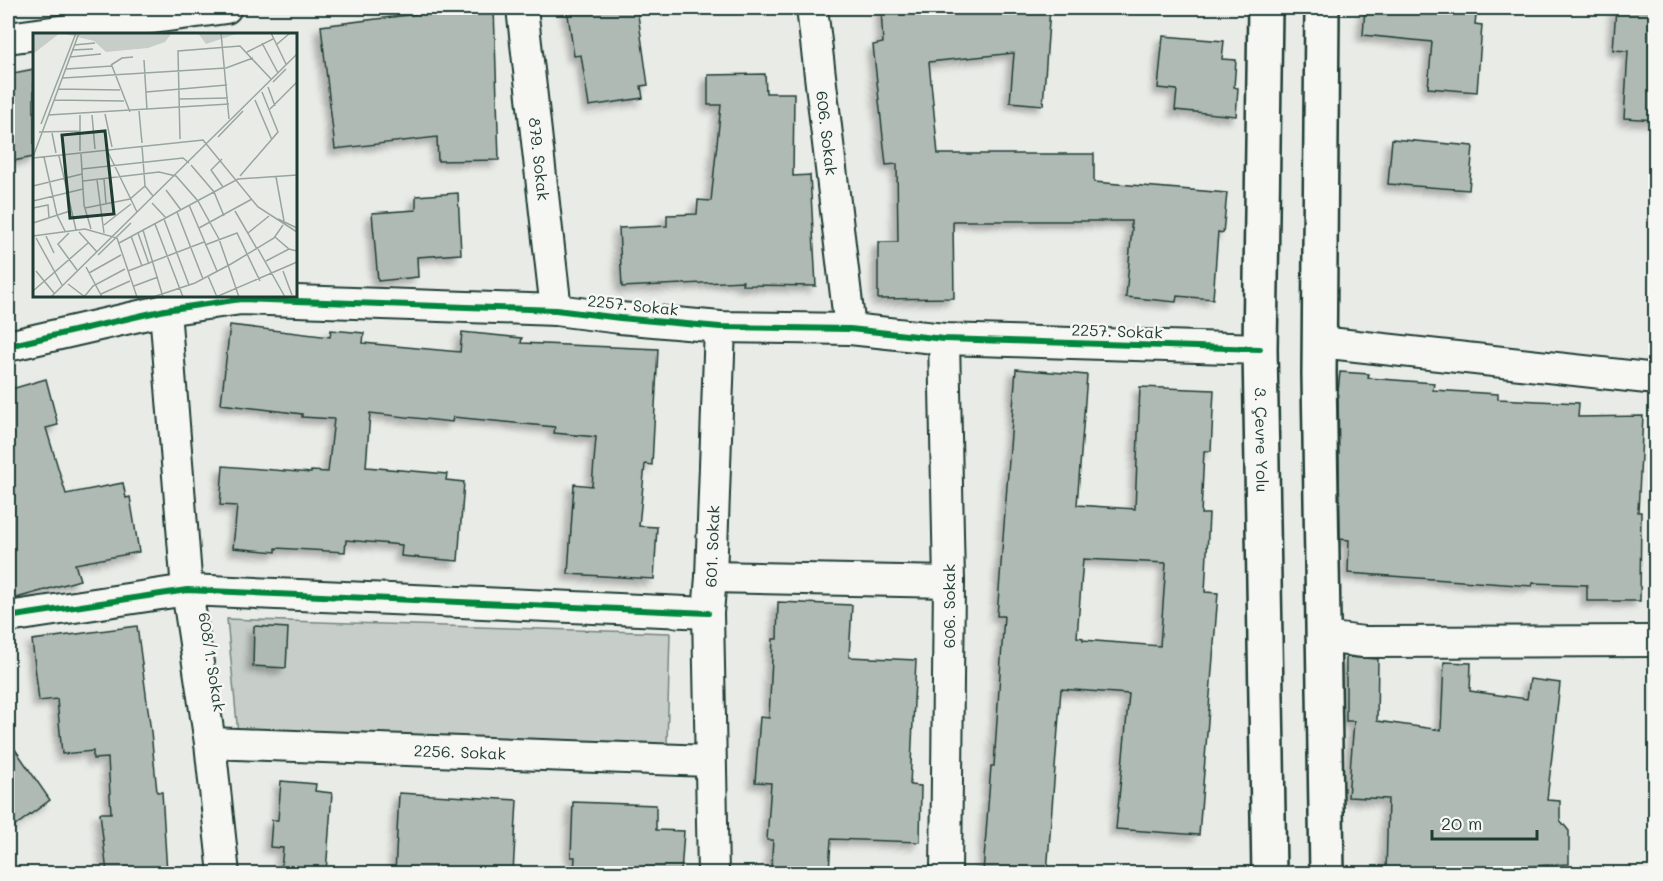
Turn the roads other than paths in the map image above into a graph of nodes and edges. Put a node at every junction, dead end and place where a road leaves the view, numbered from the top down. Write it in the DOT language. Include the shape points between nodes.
graph roads {
  1 [pos="226,8"];
  2 [pos="522,8"];
  3 [pos="812,8"];
  4 [pos="1265,8"];
  5 [pos="1323,8"];
  6 [pos="143,13"];
  7 [pos="33,33"];
  8 [pos="35,33"];
  9 [pos="8,38"];
  10 [pos="165,310"];
  11 [pos="556,310"];
  12 [pos="720,327"];
  13 [pos="850,329"];
  14 [pos="944,339"];
  15 [pos="1320,342"];
  16 [pos="8,346"];
  17 [pos="1260,349"];
  18 [pos="1656,379"];
  19 [pos="711,577"];
  20 [pos="949,582"];
  21 [pos="187,590"];
  22 [pos="708,613"];
  23 [pos="8,617"];
  24 [pos="1323,637"];
  25 [pos="1656,641"];
  26 [pos="210,743"];
  27 [pos="709,762"];
  28 [pos="224,873"];
  29 [pos="713,873"];
  30 [pos="946,873"];
  31 [pos="1269,873"];
  32 [pos="1327,873"];
  1 -- 6 [label="street"];
  2 -- 11 [label="street, 879. Sokak"];
  3 -- 13 [label="street, 606. Sokak"];
  4 -- 17 [label="main road, 3. Çevre Yolu"];
  5 -- 15 [label="main road"];
  6 -- 8 [label="street"];
  7 -- 9 [label="street"];
  10 -- 11 [label="street, 2257. Sokak" via="241,298"];
  10 -- 16 [label="street, 2257. Sokak"];
  10 -- 21 [label="street, 608/1. Sokak"];
  11 -- 12 [label="street, 2257. Sokak"];
  12 -- 13 [label="street, 2257. Sokak"];
  12 -- 19 [label="street, 601. Sokak"];
  13 -- 14 [label="street, 2257. Sokak"];
  14 -- 17 [label="street, 2257. Sokak"];
  14 -- 20 [label="street, 606. Sokak"];
  15 -- 18 [label="street"];
  15 -- 24 [label="main road"];
  17 -- 31 [label="main road, 3. Çevre Yolu"];
  19 -- 20 [label="street"];
  19 -- 22 [label="street, 601. Sokak"];
  20 -- 30 [label="street, 606. Sokak"];
  21 -- 22 [label="street"];
  21 -- 23 [label="street"];
  21 -- 26 [label="street, 608/1. Sokak"];
  22 -- 27 [label="street, 601. Sokak"];
  24 -- 25 [label="street" via="1364,642"];
  24 -- 32 [label="main road"];
  26 -- 27 [label="street, 2256. Sokak"];
  26 -- 28 [label="street, 608/1. Sokak"];
  27 -- 29 [label="street, 601. Sokak"];
}
